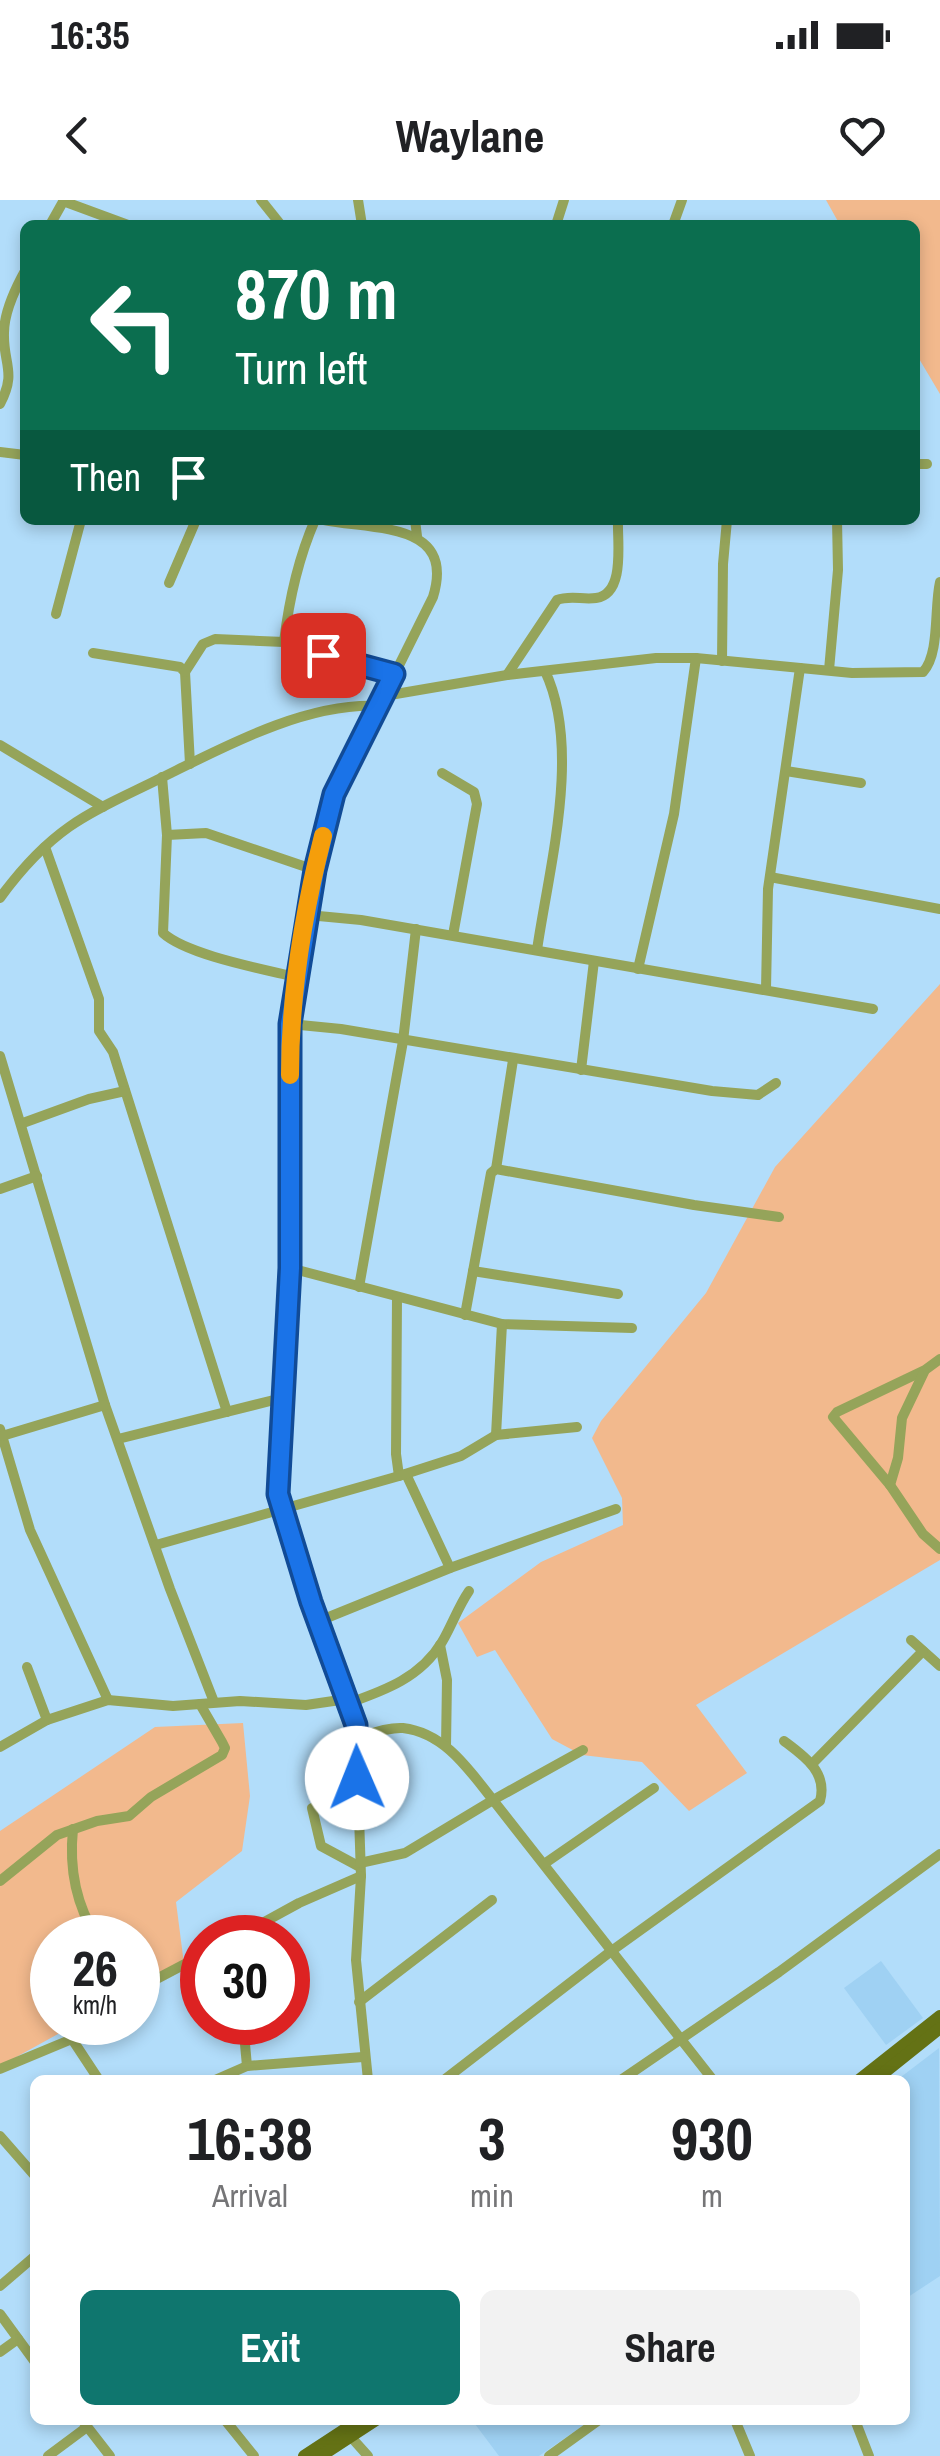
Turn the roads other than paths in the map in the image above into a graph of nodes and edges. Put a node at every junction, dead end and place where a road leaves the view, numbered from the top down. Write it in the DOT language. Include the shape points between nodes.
graph roads {
  1 [pos="64,200"];
  2 [pos="261,200"];
  3 [pos="115,220"];
  4 [pos="276,220"];
  5 [pos="20,289"];
  6 [pos="0,404"];
  7 [pos="80,525"];
  8 [pos="194,525"];
  9 [pos="313,525"];
  10 [pos="353,525"];
  11 [pos="415,525"];
  12 [pos="618,525"];
  13 [pos="727,525"];
  14 [pos="836,525"];
  15 [pos="418,536"];
  16 [pos="940,582"];
  17 [pos="169,583"];
  18 [pos="56,614"];
  19 [pos="284,642"];
  20 [pos="93,653"];
  21 [pos="696,658"];
  22 [pos="722,661"];
  23 [pos="800,668"];
  24 [pos="830,670"];
  25 [pos="545,671"];
  26 [pos="186,672"];
  27 [pos="394,674"];
  28 [pos="507,675"];
  29 [pos="382,701"];
  30 [pos="0,745"];
  31 [pos="190,764"];
  32 [pos="786,771"];
  33 [pos="442,773"];
  34 [pos="162,778"];
  35 [pos="861,783"];
  36 [pos="103,807"];
  37 [pos="167,835"];
  38 [pos="46,847"];
  39 [pos="315,870"];
  40 [pos="770,877"];
  41 [pos="0,898"];
  42 [pos="940,908"];
  43 [pos="308,915"];
  44 [pos="416,929"];
  45 [pos="453,936"];
  46 [pos="537,950"];
  47 [pos="594,961"];
  48 [pos="638,969"];
  49 [pos="296,977"];
  50 [pos="766,989"];
  51 [pos="873,1009"];
  52 [pos="290,1024"];
  53 [pos="403,1040"];
  54 [pos="0,1056"];
  55 [pos="512,1060"];
  56 [pos="580,1070"];
  57 [pos="776,1083"];
  58 [pos="125,1091"];
  59 [pos="23,1123"];
  60 [pos="496,1168"];
  61 [pos="36,1176"];
  62 [pos="0,1189"];
  63 [pos="779,1217"];
  64 [pos="290,1268"];
  65 [pos="473,1271"];
  66 [pos="359,1286"];
  67 [pos="618,1294"];
  68 [pos="397,1298"];
  69 [pos="466,1315"];
  70 [pos="502,1324"];
  71 [pos="632,1328"];
  72 [pos="940,1359"];
  73 [pos="925,1370"];
  74 [pos="282,1398"];
  75 [pos="106,1405"];
  76 [pos="227,1412"];
  77 [pos="578,1427"];
  78 [pos="1,1432"];
  79 [pos="496,1435"];
  80 [pos="118,1439"];
  81 [pos="402,1475"];
  82 [pos="6,1476"];
  83 [pos="890,1485"];
  84 [pos="281,1509"];
  85 [pos="616,1509"];
  86 [pos="156,1545"];
  87 [pos="940,1549"];
  88 [pos="450,1568"];
  89 [pos="469,1591"];
  90 [pos="319,1621"];
  91 [pos="911,1640"];
  92 [pos="440,1645"];
  93 [pos="923,1651"];
  94 [pos="940,1666"];
  95 [pos="27,1667"];
  96 [pos="108,1700"];
  97 [pos="348,1701"];
  98 [pos="214,1702"];
  99 [pos="200,1704"];
  100 [pos="47,1720"];
  101 [pos="356,1738"];
  102 [pos="784,1741"];
  103 [pos="446,1746"];
  104 [pos="0,1747"];
  105 [pos="583,1750"];
  106 [pos="814,1763"];
  107 [pos="654,1788"];
  108 [pos="493,1800"];
  109 [pos="312,1808"];
  110 [pos="73,1828"];
  111 [pos="940,1854"];
  112 [pos="544,1864"];
  113 [pos="361,1869"];
  114 [pos="0,1882"];
  115 [pos="492,1900"];
  116 [pos="85,1915"];
  117 [pos="276,1915"];
  118 [pos="610,1952"];
  119 [pos="360,2002"];
  120 [pos="940,2016"];
  121 [pos="940,2028"];
  122 [pos="681,2038"];
  123 [pos="58,2045"];
  124 [pos="76,2045"];
  125 [pos="245,2045"];
  126 [pos="364,2057"];
  127 [pos="246,2066"];
  128 [pos="0,2070"];
  129 [pos="96,2075"];
  130 [pos="226,2075"];
  131 [pos="367,2075"];
  132 [pos="450,2075"];
  133 [pos="628,2075"];
  134 [pos="709,2075"];
  135 [pos="865,2075"];
  136 [pos="881,2075"];
  137 [pos="0,2136"];
  138 [pos="30,2170"];
  139 [pos="30,2260"];
  140 [pos="0,2286"];
  141 [pos="0,2314"];
  142 [pos="18,2339"];
  143 [pos="0,2352"];
  144 [pos="30,2355"];
  145 [pos="83,2425"];
  146 [pos="87,2425"];
  147 [pos="229,2425"];
  148 [pos="350,2425"];
  149 [pos="369,2425"];
  150 [pos="592,2425"];
  151 [pos="737,2425"];
  152 [pos="857,2425"];
  153 [pos="351,2437"];
  154 [pos="48,2456"];
  155 [pos="110,2456"];
  156 [pos="254,2456"];
  157 [pos="304,2456"];
  158 [pos="322,2456"];
  159 [pos="368,2456"];
  160 [pos="548,2456"];
  161 [pos="750,2456"];
  162 [pos="868,2456"];
  1 -- 3 [label="street"];
  2 -- 4 [label="street"];
  5 -- 6 [label="street" via="4,333 10,381"];
  7 -- 18 [label="street"];
  8 -- 17 [label="street"];
  9 -- 19 [label="street"];
  10 -- 15 [label="street"];
  11 -- 15 [label="street"];
  12 -- 28 [label="street" via="612,588 595,599 557,600"];
  13 -- 22 [label="street"];
  14 -- 24 [label="street"];
  15 -- 27 [label="street" via="438,558 438,576"];
  16 -- 24 [label="street" via="929,668 904,674"];
  19 -- 26 [label="street" via="215,639 194,654"];
  19 -- 27 [label="street"];
  20 -- 26 [label="street"];
  21 -- 22 [label="street"];
  21 -- 25 [label="street"];
  21 -- 48 [label="street" via="674,814"];
  22 -- 23 [label="street"];
  23 -- 24 [label="street"];
  23 -- 32 [label="street"];
  25 -- 28 [label="street"];
  25 -- 46 [label="street" via="558,706 562,779"];
  26 -- 31 [label="street"];
  27 -- 29 [label="street"];
  28 -- 29 [label="street"];
  29 -- 31 [label="street" via="331,709"];
  29 -- 39 [label="street" via="334,794"];
  30 -- 36 [label="street"];
  31 -- 34 [label="street"];
  32 -- 35 [label="street"];
  32 -- 40 [label="street"];
  33 -- 45 [label="street" via="474,792 477,804"];
  34 -- 36 [label="street"];
  34 -- 37 [label="street"];
  36 -- 38 [label="street"];
  37 -- 39 [label="street" via="206,833"];
  37 -- 49 [label="street" via="167,938"];
  38 -- 41 [label="street"];
  38 -- 58 [label="street" via="99,999 99,1031"];
  39 -- 43 [label="street"];
  40 -- 42 [label="street"];
  40 -- 50 [label="street"];
  43 -- 44 [label="street"];
  43 -- 49 [label="street"];
  44 -- 45 [label="street"];
  44 -- 53 [label="street"];
  45 -- 46 [label="street"];
  46 -- 47 [label="street"];
  47 -- 48 [label="street"];
  47 -- 56 [label="street"];
  48 -- 50 [label="street"];
  49 -- 52 [label="street"];
  50 -- 51 [label="street"];
  52 -- 53 [label="street"];
  52 -- 64 [label="street"];
  53 -- 55 [label="street"];
  53 -- 66 [label="street"];
  54 -- 59 [label="street"];
  55 -- 56 [label="street"];
  55 -- 60 [label="street"];
  56 -- 57 [label="street" via="742,1094 758,1095"];
  58 -- 59 [label="street"];
  58 -- 76 [label="street"];
  59 -- 61 [label="street"];
  60 -- 63 [label="street"];
  60 -- 65 [label="street"];
  61 -- 62 [label="street"];
  61 -- 75 [label="street"];
  64 -- 66 [label="street"];
  64 -- 74 [label="street"];
  65 -- 67 [label="street"];
  65 -- 69 [label="street"];
  66 -- 68 [label="street"];
  68 -- 69 [label="street"];
  68 -- 81 [label="street" via="396,1454"];
  69 -- 70 [label="street"];
  70 -- 71 [label="street"];
  70 -- 79 [label="street"];
  72 -- 73 [label="street"];
  73 -- 83 [label="street" via="902,1418"];
  73 -- 83 [label="street" via="833,1417"];
  74 -- 76 [label="street"];
  74 -- 84 [label="street"];
  75 -- 78 [label="street"];
  75 -- 80 [label="street"];
  76 -- 80 [label="street"];
  77 -- 79 [label="street"];
  78 -- 82 [label="street"];
  79 -- 81 [label="street" via="460,1456"];
  80 -- 86 [label="street"];
  81 -- 84 [label="street"];
  81 -- 88 [label="street"];
  82 -- 96 [label="street"];
  83 -- 87 [label="street"];
  84 -- 86 [label="street"];
  84 -- 90 [label="street"];
  85 -- 88 [label="street"];
  86 -- 98 [label="street"];
  88 -- 90 [label="street"];
  89 -- 92 [label="street"];
  90 -- 97 [label="street"];
  91 -- 93 [label="street"];
  92 -- 97 [label="street" via="413,1675"];
  92 -- 103 [label="street" via="448,1687"];
  93 -- 94 [label="street"];
  93 -- 106 [label="street"];
  95 -- 100 [label="street"];
  96 -- 99 [label="street"];
  96 -- 100 [label="street"];
  97 -- 98 [label="street"];
  97 -- 101 [label="street"];
  98 -- 99 [label="street"];
  99 -- 110 [label="street" via="225,1748 222,1756 129,1816"];
  100 -- 104 [label="street"];
  101 -- 103 [label="street" via="401,1728"];
  101 -- 113 [label="street"];
  102 -- 106 [label="street"];
  103 -- 108 [label="street"];
  105 -- 108 [label="street"];
  106 -- 118 [label="street" via="820,1801"];
  107 -- 112 [label="street"];
  108 -- 112 [label="street"];
  108 -- 113 [label="street" via="405,1853"];
  109 -- 113 [label="street" via="320,1846"];
  110 -- 114 [label="street"];
  110 -- 116 [label="street" via="71,1867"];
  111 -- 122 [label="street"];
  112 -- 118 [label="street"];
  113 -- 117 [label="street"];
  113 -- 119 [label="street"];
  115 -- 119 [label="street"];
  118 -- 122 [label="street"];
  118 -- 132 [label="street"];
  119 -- 126 [label="street"];
  120 -- 135 [label="main road"];
  121 -- 136 [label="main road"];
  122 -- 133 [label="street"];
  122 -- 134 [label="street"];
  123 -- 128 [label="street"];
  124 -- 129 [label="street"];
  125 -- 127 [label="street"];
  126 -- 127 [label="street"];
  126 -- 131 [label="street"];
  127 -- 130 [label="street"];
  137 -- 138 [label="street"];
  139 -- 140 [label="street"];
  141 -- 142 [label="street"];
  142 -- 143 [label="street"];
  142 -- 144 [label="street"];
  145 -- 154 [label="street"];
  146 -- 155 [label="street"];
  147 -- 156 [label="street"];
  148 -- 157 [label="main road"];
  149 -- 153 [label="main road"];
  150 -- 160 [label="street"];
  151 -- 161 [label="street"];
  152 -- 162 [label="street"];
  153 -- 158 [label="main road"];
  153 -- 159 [label="street"];
}
